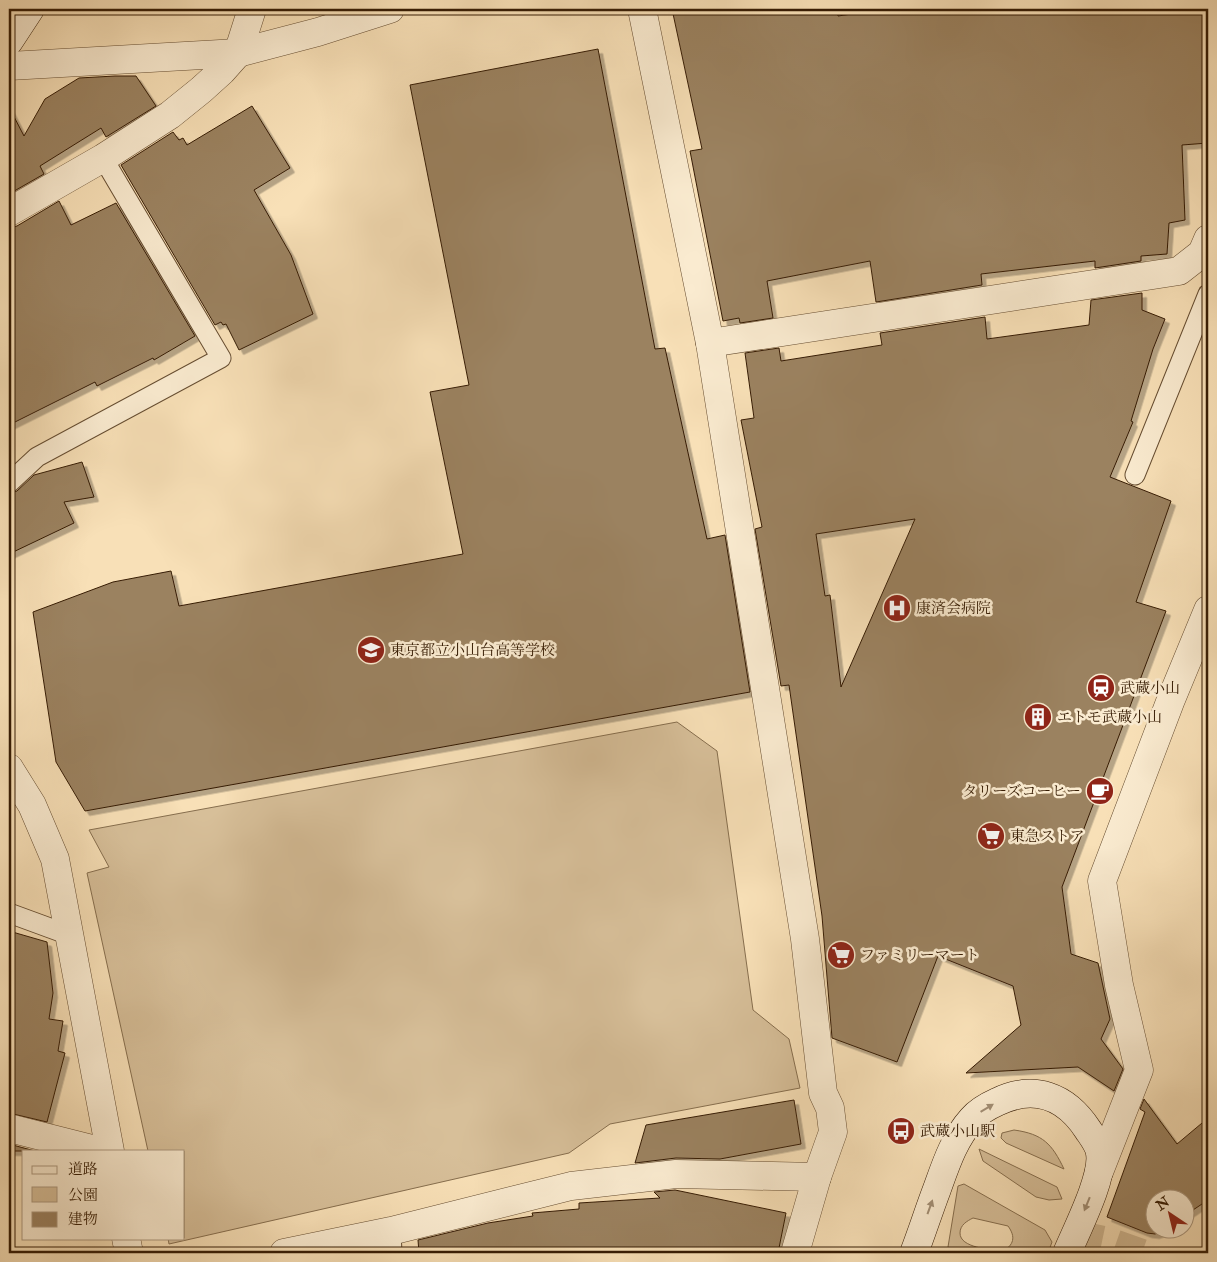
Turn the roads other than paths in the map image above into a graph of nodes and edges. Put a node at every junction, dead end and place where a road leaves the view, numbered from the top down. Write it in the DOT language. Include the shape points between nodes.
graph roads {
  1 [pos="30,9"];
  2 [pos="252,9"];
  3 [pos="390,9"];
  4 [pos="642,9"];
  5 [pos="9,41"];
  6 [pos="238,53"];
  7 [pos="9,66"];
  8 [pos="103,158"];
  9 [pos="9,212"];
  10 [pos="1208,239"];
  11 [pos="1208,294"];
  12 [pos="710,343"];
  13 [pos="1135,475"];
  14 [pos="9,483"];
  15 [pos="1208,610"];
  16 [pos="9,768"];
  17 [pos="9,913"];
  18 [pos="70,935"];
  19 [pos="9,1128"];
  20 [pos="96,1150"];
  21 [pos="110,1150"];
  22 [pos="1099,1172"];
  23 [pos="817,1178"];
  24 [pos="126,1240"];
  25 [pos="392,1242"];
  26 [pos="128,1253"];
  27 [pos="284,1253"];
  28 [pos="795,1253"];
  29 [pos="914,1253"];
  30 [pos="1067,1253"];
  1 -- 5 [label="street"];
  2 -- 6 [label="street"];
  3 -- 6 [label="street"];
  4 -- 12 [label="street"];
  6 -- 7 [label="street"];
  6 -- 8 [label="street" via="215,78 170,115"];
  8 -- 9 [label="street"];
  8 -- 14 [label="lane" via="221,358 37,457"];
  10 -- 12 [label="street" via="1202,253 1179,271"];
  11 -- 13 [label="lane"];
  12 -- 23 [label="street" via="805,939 823,1092 830,1108 833,1132"];
  15 -- 22 [label="street" via="1102,881 1119,985 1139,1070"];
  16 -- 18 [label="street" via="32,805 55,859"];
  17 -- 18 [label="lane"];
  18 -- 21 [label="street"];
  19 -- 20 [label="street"];
  29 -- 22 [label="street, one-way" via="958,1136 984,1108 1011,1095 1035,1093 1056,1099 1070,1109 1093,1137 1100,1153"];
  22 -- 30 [label="street, one-way"];
  23 -- 25 [label="street" via="676,1174 571,1186"];
  23 -- 28 [label="street"];
  24 -- 26 [label="street"];
  25 -- 27 [label="street"];
}
